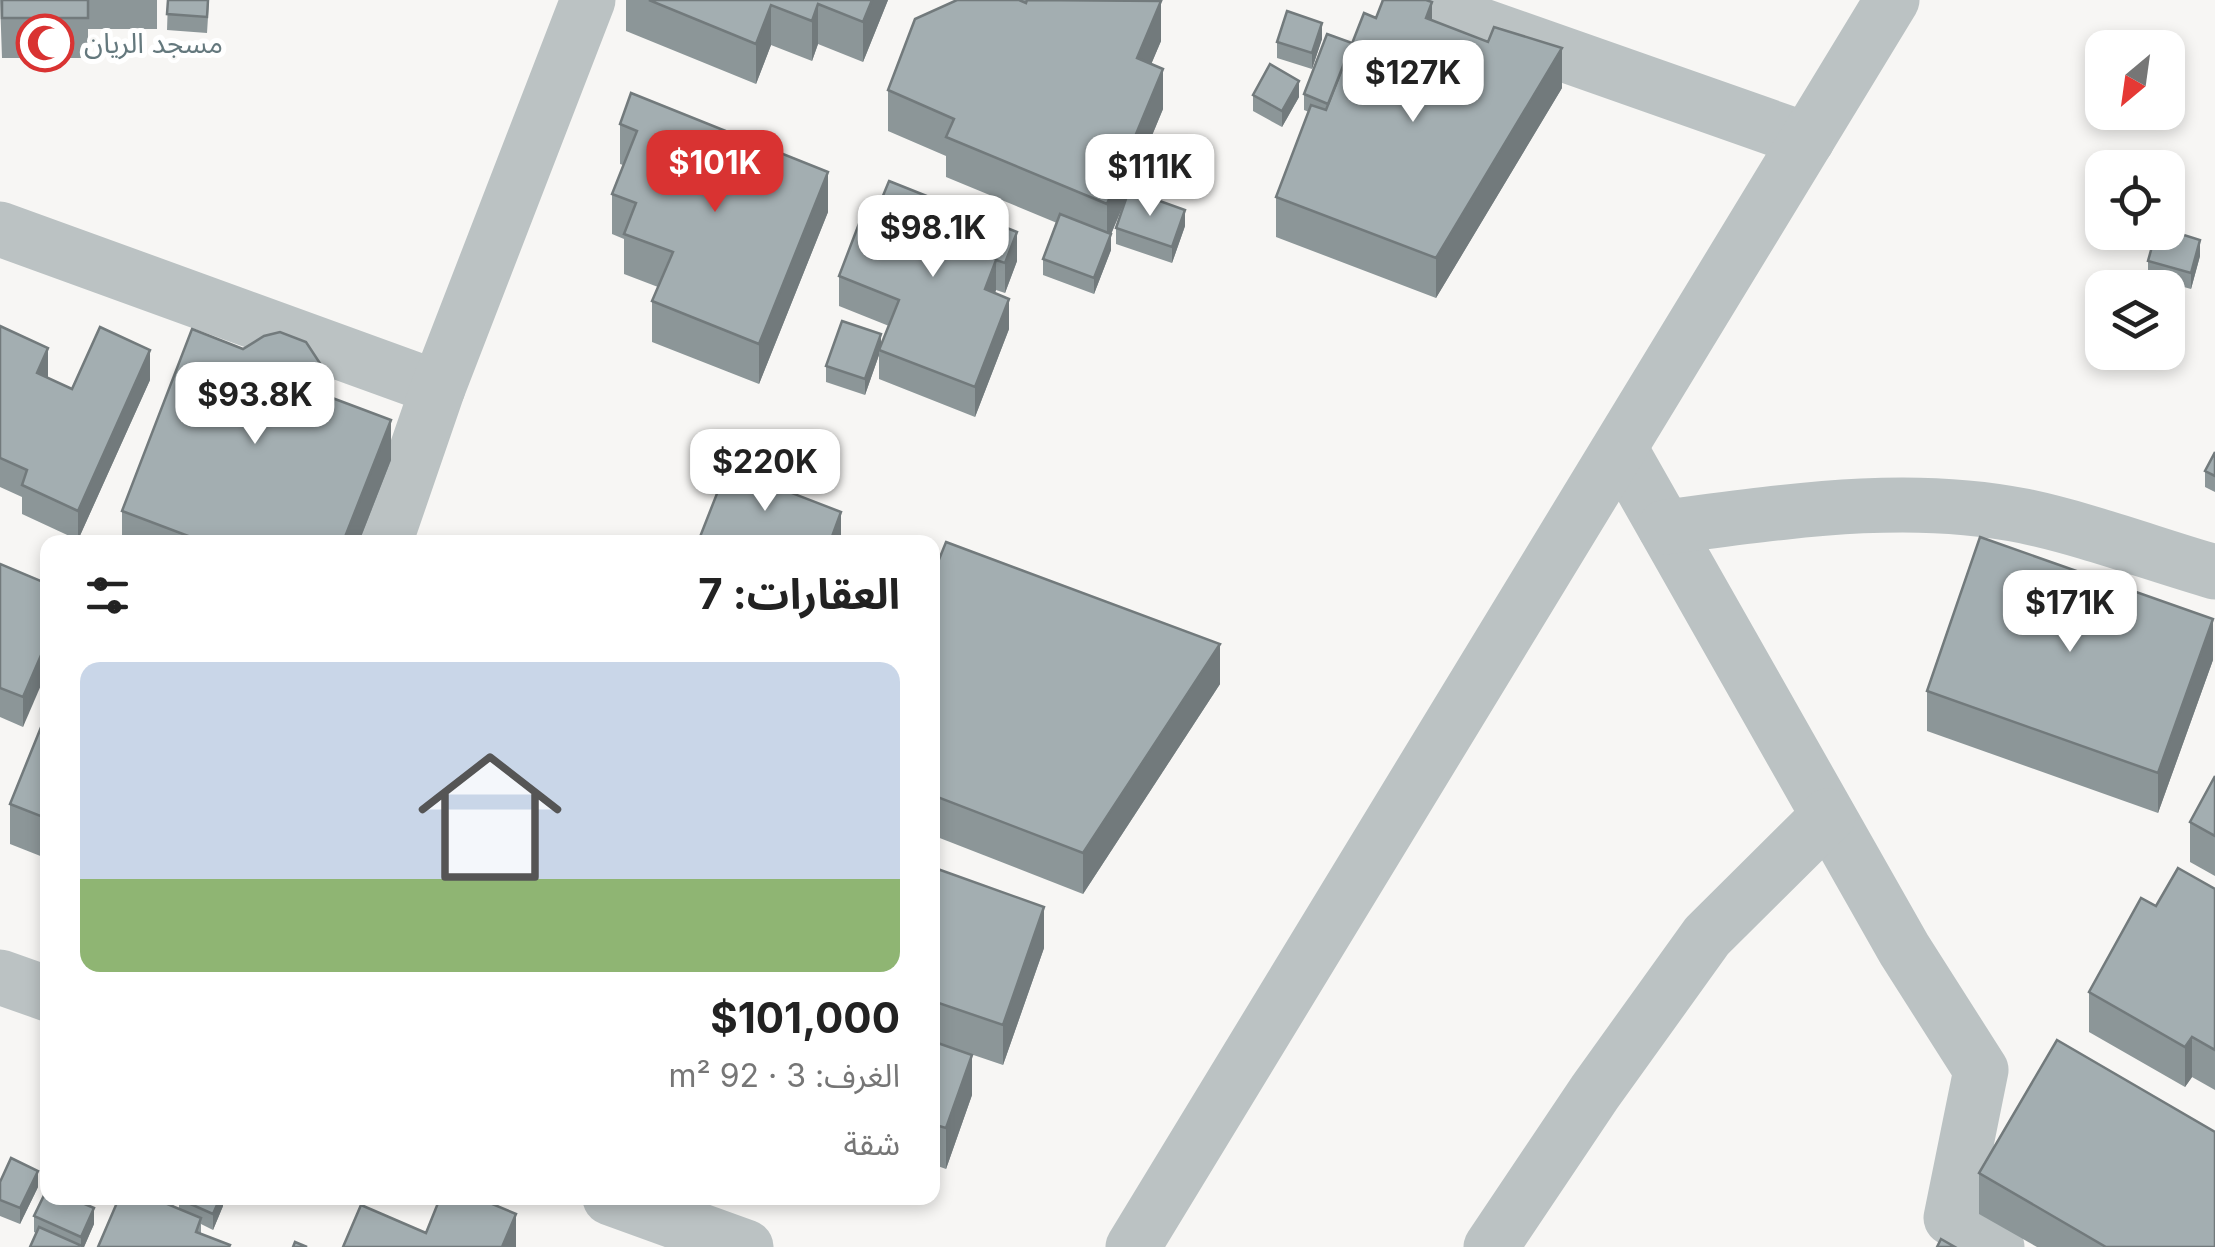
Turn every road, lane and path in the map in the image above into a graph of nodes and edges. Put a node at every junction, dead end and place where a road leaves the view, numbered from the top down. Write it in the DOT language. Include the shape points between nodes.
graph roads {
  1 [pos="588,0"];
  2 [pos="1409,0"];
  3 [pos="1892,0"];
  4 [pos="1807,140"];
  5 [pos="0,229"];
  6 [pos="438,388"];
  7 [pos="1621,450"];
  8 [pos="1665,527"];
  9 [pos="386,535"];
  10 [pos="2215,572"];
  11 [pos="1828,816"];
  12 [pos="0,976"];
  13 [pos="40,991"];
  14 [pos="629,1205"];
  15 [pos="746,1247"];
  16 [pos="1133,1247"];
  17 [pos="1491,1247"];
  18 [pos="1997,1247"];
  1 -- 6 [label="street"];
  2 -- 4 [label="street"];
  3 -- 4 [label="street"];
  4 -- 7 [label="street"];
  5 -- 6 [label="street"];
  6 -- 9 [label="street"];
  7 -- 8 [label="street"];
  7 -- 16 [label="street"];
  8 -- 10 [label="street" via="1909,504 2024,516"];
  8 -- 11 [label="street"];
  11 -- 17 [label="street" via="1707,936"];
  11 -- 18 [label="street" via="1981,1070 1951,1218"];
  12 -- 13 [label="street"];
  14 -- 15 [label="street"];
}
